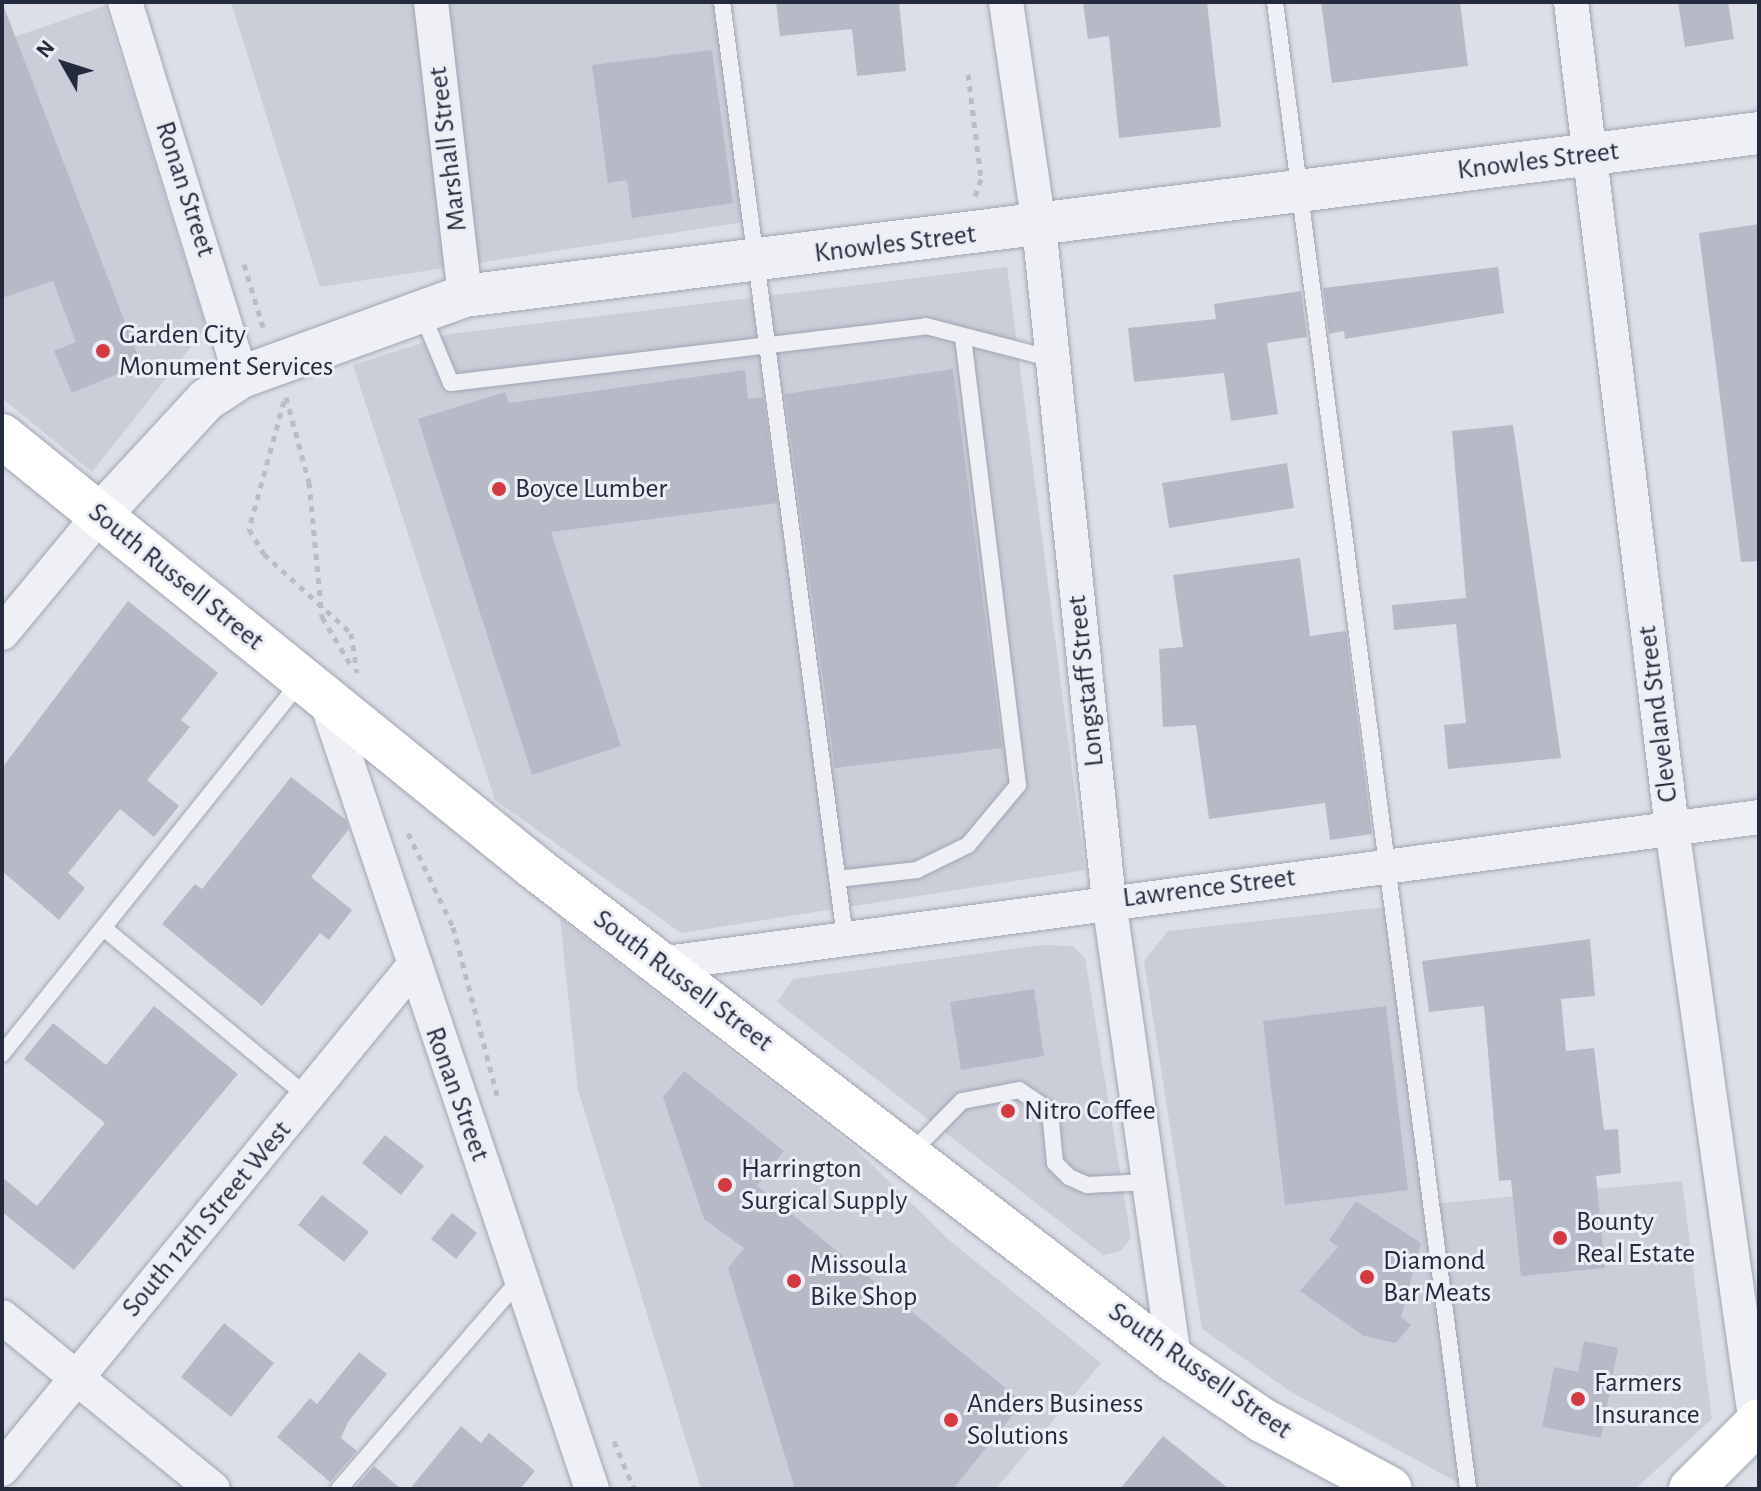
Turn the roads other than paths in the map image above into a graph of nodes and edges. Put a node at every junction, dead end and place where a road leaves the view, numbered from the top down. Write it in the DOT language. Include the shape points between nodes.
graph roads {
  1 [pos="125,2"];
  2 [pos="431,2"];
  3 [pos="722,2"];
  4 [pos="1006,2"];
  5 [pos="1275,2"];
  6 [pos="1571,2"];
  7 [pos="1759,133"];
  8 [pos="1591,154"];
  9 [pos="1300,192"];
  10 [pos="1039,226"];
  11 [pos="756,261"];
  12 [pos="465,296"];
  13 [pos="421,309"];
  14 [pos="963,336"];
  15 [pos="767,341"];
  16 [pos="1053,359"];
  17 [pos="241,377"];
  18 [pos="2,436"];
  19 [pos="99,516"];
  20 [pos="2,633"];
  21 [pos="328,683"];
  22 [pos="1759,817"];
  23 [pos="1672,828"];
  24 [pos="1389,865"];
  25 [pos="837,879"];
  26 [pos="1109,901"];
  27 [pos="106,930"];
  28 [pos="845,938"];
  29 [pos="659,964"];
  30 [pos="412,968"];
  31 [pos="2,1054"];
  32 [pos="308,1097"];
  33 [pos="912,1152"];
  34 [pos="1149,1182"];
  35 [pos="523,1276"];
  36 [pos="2,1317"];
  37 [pos="1174,1360"];
  38 [pos="76,1377"];
  39 [pos="1758,1423"];
  40 [pos="2,1469"];
  41 [pos="1367,1483"];
  42 [pos="213,1489"];
  43 [pos="339,1489"];
  44 [pos="592,1489"];
  45 [pos="1468,1489"];
  46 [pos="1691,1489"];
  1 -- 17 [label="street, Ronan Street"];
  2 -- 12 [label="street, Marshall Street"];
  3 -- 11 [label="lane"];
  4 -- 10 [label="street, Longstaff Street"];
  5 -- 9 [label="lane"];
  6 -- 8 [label="street, Cleveland Street"];
  7 -- 8 [label="street, Knowles Street"];
  8 -- 9 [label="street, Knowles Street"];
  8 -- 23 [label="street, Cleveland Street"];
  9 -- 10 [label="street, Knowles Street"];
  9 -- 24 [label="lane"];
  10 -- 11 [label="street, Knowles Street"];
  10 -- 16 [label="street, Longstaff Street"];
  11 -- 12 [label="street, Knowles Street"];
  11 -- 15 [label="lane"];
  12 -- 13 [label="street, Knowles Street"];
  13 -- 15 [label="lane" via="451,383"];
  13 -- 17 [label="street, Knowles Street"];
  14 -- 15 [label="lane" via="926,326"];
  14 -- 16 [label="lane"];
  14 -- 25 [label="lane" via="1018,785 968,845 917,870"];
  15 -- 25 [label="lane"];
  16 -- 26 [label="street, Longstaff Street"];
  17 -- 19 [label="street, Knowles Street" via="206,400"];
  18 -- 19 [label="main road, South Russell Street"];
  19 -- 20 [label="street"];
  19 -- 21 [label="main road, South Russell Street"];
  21 -- 27 [label="lane"];
  21 -- 29 [label="main road, South Russell Street"];
  21 -- 30 [label="street, Ronan Street"];
  22 -- 23 [label="street, Lawrence Street"];
  23 -- 24 [label="street, Lawrence Street"];
  23 -- 39 [label="street, Cleveland Street"];
  24 -- 26 [label="street, Lawrence Street"];
  24 -- 45 [label="lane"];
  25 -- 28 [label="lane"];
  26 -- 28 [label="street, Lawrence Street"];
  26 -- 34 [label="street, Longstaff Street"];
  27 -- 31 [label="lane"];
  27 -- 32 [label="lane"];
  28 -- 29 [label="street, Lawrence Street"];
  29 -- 33 [label="main road, South Russell Street"];
  30 -- 32 [label="street, South 12th Street West"];
  30 -- 35 [label="street, Ronan Street"];
  32 -- 38 [label="street, South 12th Street West"];
  33 -- 34 [label="lane" via="962,1101 1019,1090 1050,1111 1055,1163 1069,1177 1087,1185"];
  33 -- 37 [label="main road, South Russell Street"];
  34 -- 37 [label="street, Longstaff Street"];
  35 -- 43 [label="lane"];
  35 -- 44 [label="street, Ronan Street"];
  36 -- 38 [label="street"];
  37 -- 41 [label="main road, South Russell Street"];
  38 -- 40 [label="street, South 12th Street West"];
  38 -- 42 [label="street"];
  39 -- 46 [label="main road"];
}
